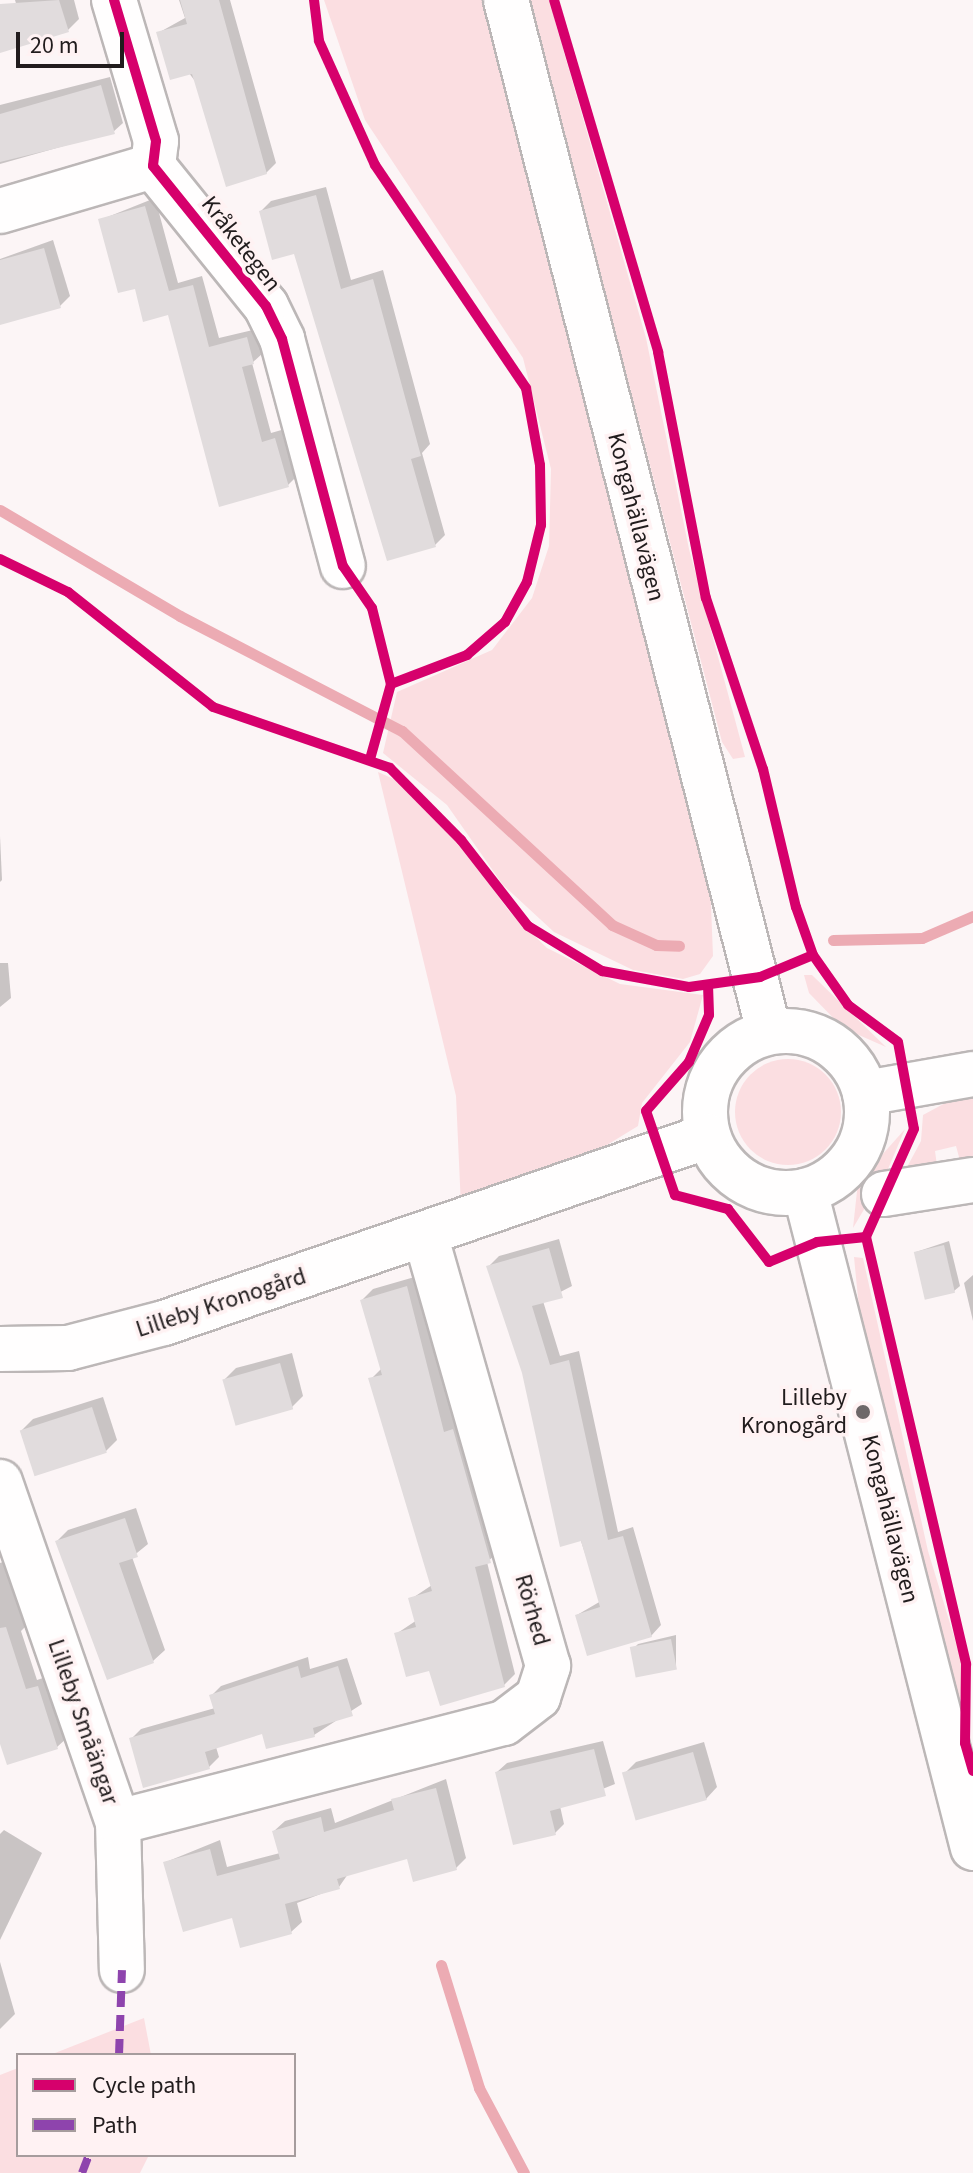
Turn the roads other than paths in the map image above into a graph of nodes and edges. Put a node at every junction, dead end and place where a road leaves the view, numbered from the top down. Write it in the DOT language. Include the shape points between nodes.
graph roads {
  1 [pos="114,0"];
  2 [pos="506,0"];
  3 [pos="153,166"];
  4 [pos="0,211"];
  5 [pos="343,566"];
  6 [pos="769,1032"];
  7 [pos="973,1074"];
  8 [pos="865,1093"];
  9 [pos="708,1136"];
  10 [pos="973,1180"];
  11 [pos="805,1191"];
  12 [pos="884,1194"];
  13 [pos="426,1237"];
  14 [pos="0,1349"];
  15 [pos="0,1482"];
  16 [pos="118,1822"];
  17 [pos="973,1848"];
  18 [pos="122,1970"];
  1 -- 3 [label="street" via="156,141"];
  2 -- 6 [label="street, Kongahällavägen"];
  3 -- 4 [label="street"];
  3 -- 5 [label="street, Kråketegen" via="266,306 282,339"];
  6 -- 8 [label="street" via="801,1032 829,1043 852,1064"];
  6 -- 9 [label="street" via="738,1046 716,1071 705,1103"];
  7 -- 8 [label="street"];
  8 -- 11 [label="street" via="866,1125 855,1154 834,1177"];
  9 -- 11 [label="street" via="723,1163 746,1183 775,1193"];
  9 -- 13 [label="street, Lilleby Kronogård"];
  10 -- 12 [label="street"];
  11 -- 17 [label="street, Kongahällavägen"];
  13 -- 14 [label="street, Lilleby Kronogård" via="68,1348"];
  13 -- 16 [label="street, Rörhed" via="548,1666 538,1697 504,1723"];
  15 -- 16 [label="street, Lilleby Småängar"];
  16 -- 18 [label="street, Lilleby Småängar"];
}
